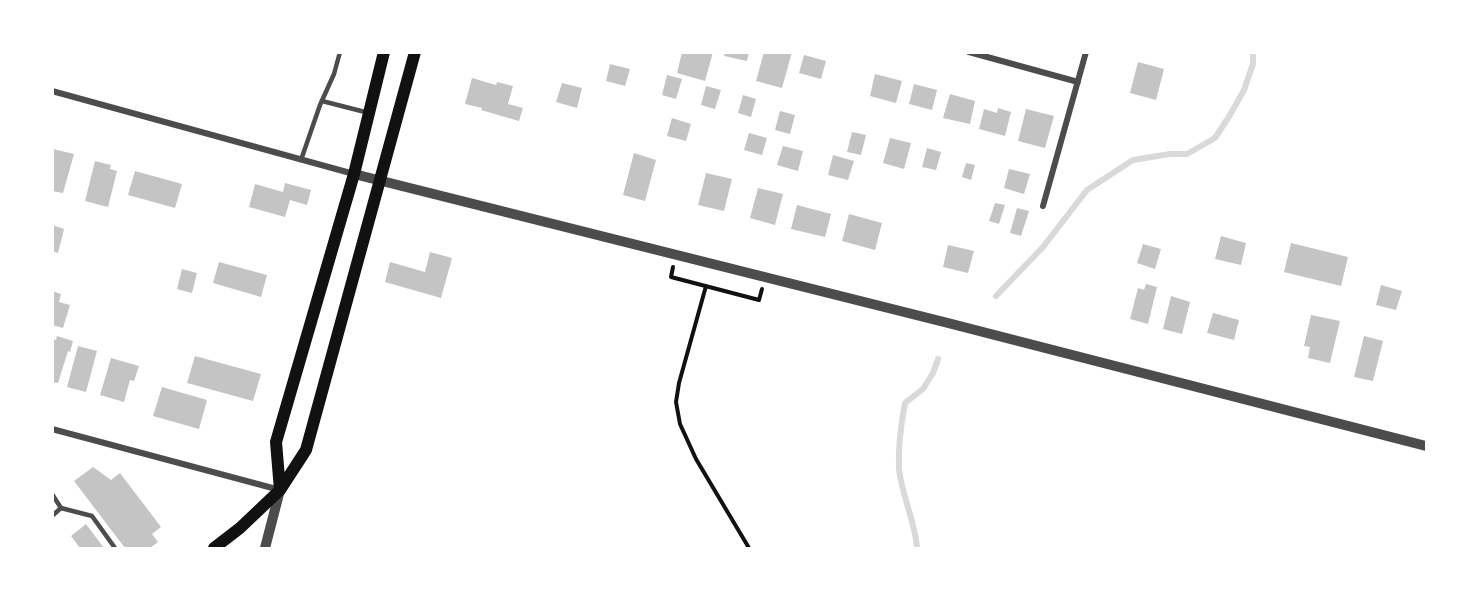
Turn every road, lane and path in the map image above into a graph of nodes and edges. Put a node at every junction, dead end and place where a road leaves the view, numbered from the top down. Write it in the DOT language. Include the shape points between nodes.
graph roads {
  1 [pos="340,52"];
  2 [pos="384,52"];
  3 [pos="416,52"];
  4 [pos="969,52"];
  5 [pos="1086,52"];
  6 [pos="1078,82"];
  7 [pos="52,91"];
  8 [pos="322,101"];
  9 [pos="369,113"];
  10 [pos="301,160"];
  11 [pos="354,174"];
  12 [pos="381,181"];
  13 [pos="1043,206"];
  14 [pos="676,255"];
  15 [pos="765,277"];
  16 [pos="706,286"];
  17 [pos="52,429"];
  18 [pos="1426,446"];
  19 [pos="280,490"];
  20 [pos="52,494"];
  21 [pos="61,508"];
  22 [pos="52,516"];
  23 [pos="116,549"];
  24 [pos="214,549"];
  25 [pos="265,549"];
  26 [pos="749,549"];
  1 -- 8 [label="lane"];
  2 -- 9 [label="main road"];
  3 -- 12 [label="main road"];
  4 -- 6 [label="street"];
  5 -- 6 [label="street"];
  6 -- 13 [label="street"];
  7 -- 10 [label="street"];
  8 -- 9 [label="lane"];
  8 -- 10 [label="lane"];
  9 -- 11 [label="main road"];
  10 -- 11 [label="street"];
  11 -- 12 [label="street"];
  11 -- 19 [label="main road" via="276,442"];
  12 -- 14 [label="street"];
  12 -- 19 [label="main road" via="306,450"];
  14 -- 15 [label="street"];
  14 -- 16 [label="path" via="671,277"];
  15 -- 16 [label="path" via="759,300"];
  15 -- 18 [label="street"];
  16 -- 26 [label="path" via="676,402 680,424 696,459"];
  17 -- 19 [label="street"];
  19 -- 24 [label="main road"];
  19 -- 25 [label="street"];
  20 -- 21 [label="lane"];
  21 -- 22 [label="lane"];
  21 -- 23 [label="lane" via="92,516"];
}
